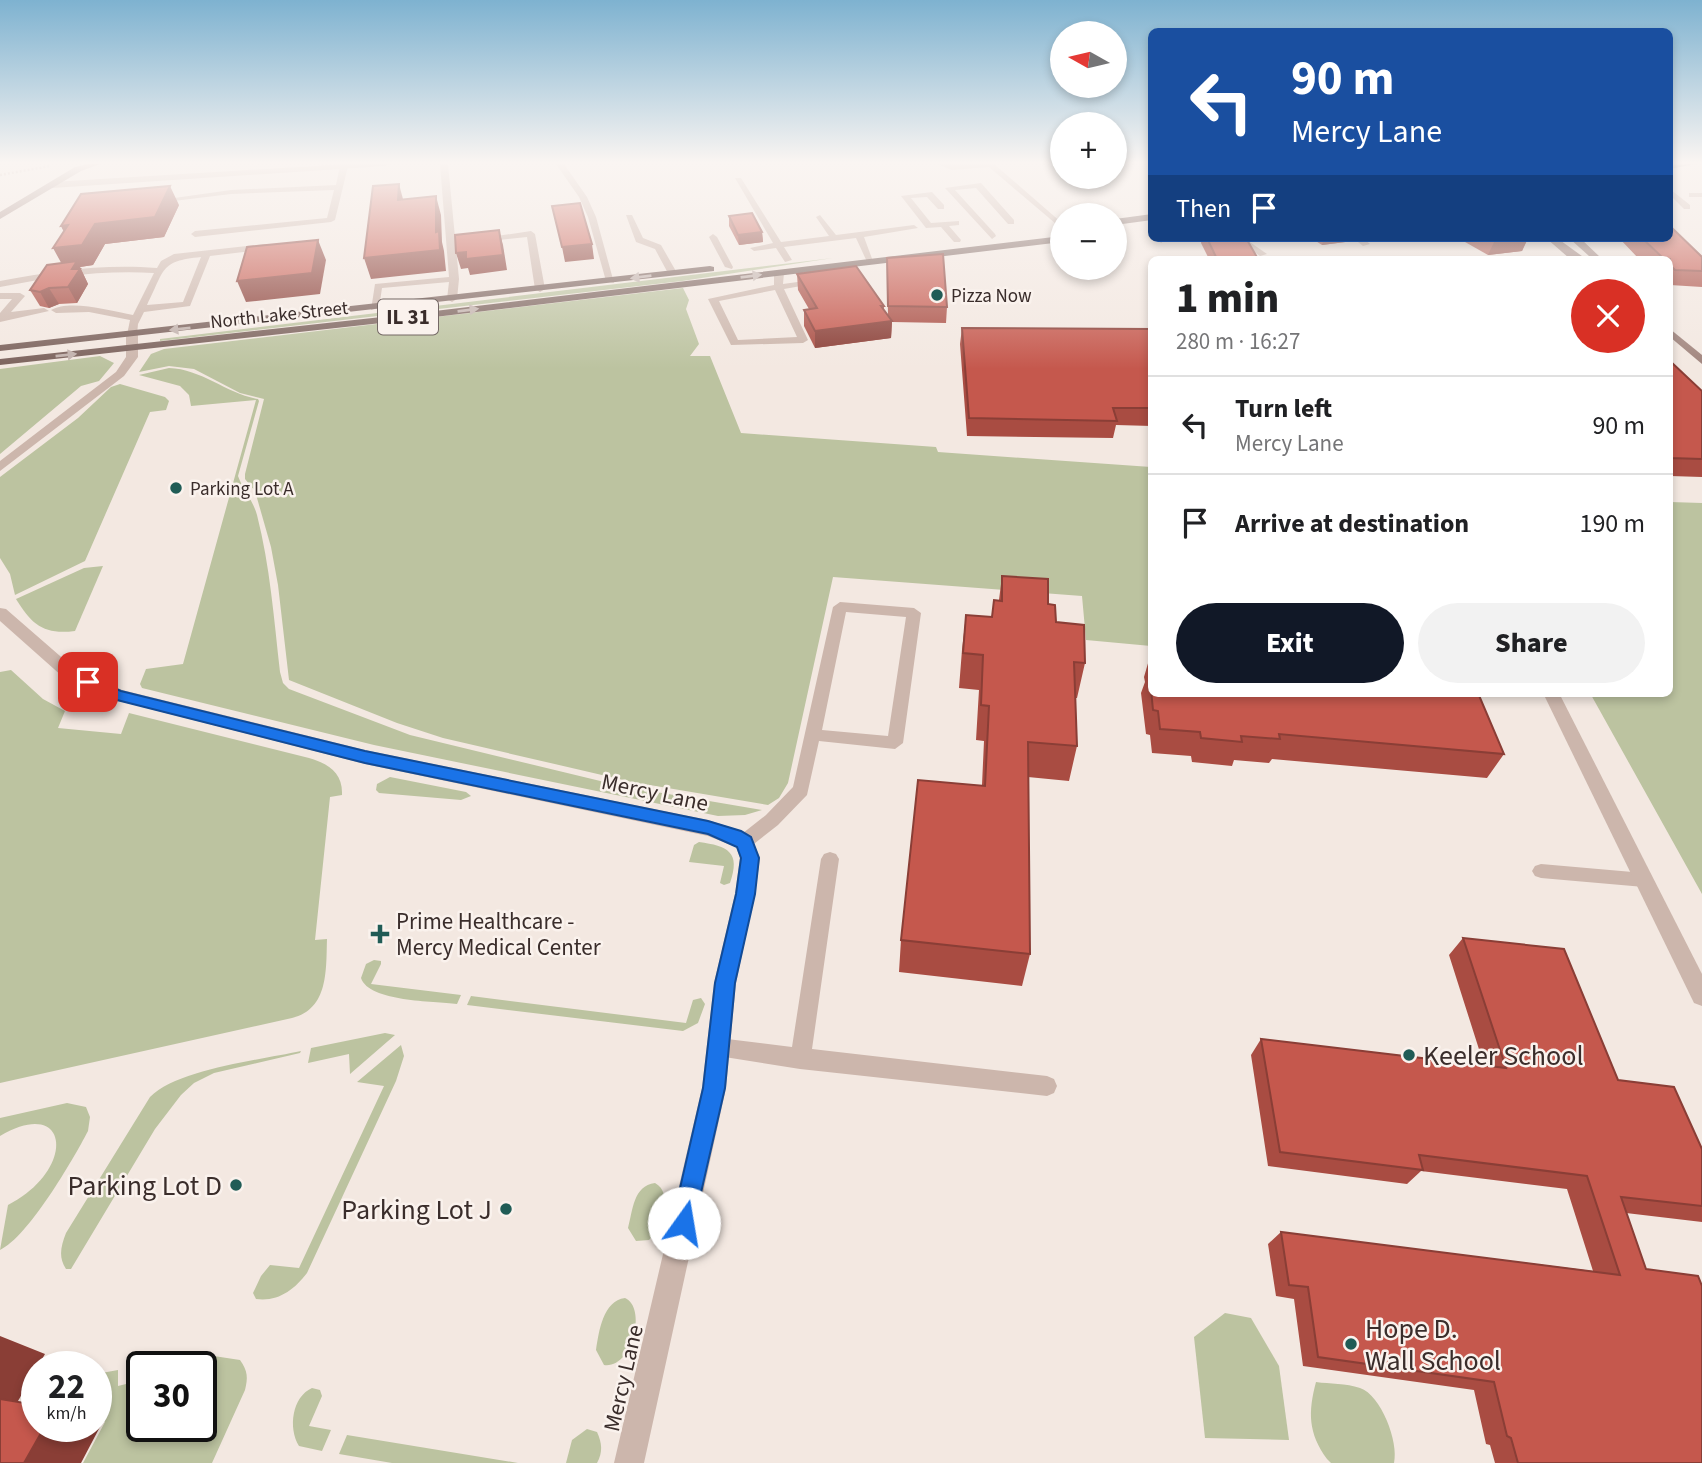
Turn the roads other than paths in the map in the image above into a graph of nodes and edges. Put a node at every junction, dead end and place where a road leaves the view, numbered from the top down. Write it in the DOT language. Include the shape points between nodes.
graph roads {
  1 [pos="212,232"];
  2 [pos="450,232"];
  3 [pos="597,232"];
  4 [pos="636,232"];
  5 [pos="772,232"];
  6 [pos="830,232"];
  7 [pos="880,232"];
  8 [pos="953,232"];
  9 [pos="989,232"];
  10 [pos="1025,232"];
  11 [pos="195,234"];
  12 [pos="859,235"];
  13 [pos="992,236"];
  14 [pos="713,237"];
  15 [pos="834,238"];
  16 [pos="478,239"];
  17 [pos="957,240"];
  18 [pos="1050,240"];
  19 [pos="1244,242"];
  20 [pos="1363,242"];
  21 [pos="1556,242"];
  22 [pos="1578,242"];
  23 [pos="1366,244"];
  24 [pos="780,245"];
  25 [pos="278,246"];
  26 [pos="754,248"];
  27 [pos="866,251"];
  28 [pos="207,253"];
  29 [pos="1263,254"];
  30 [pos="1572,256"];
  31 [pos="1594,256"];
  32 [pos="788,260"];
  33 [pos="871,262"];
  34 [pos="729,267"];
  35 [pos="160,271"];
  36 [pos="672,273"];
  37 [pos="779,273"];
  38 [pos="454,279"];
  39 [pos="611,281"];
  40 [pos="829,281"];
  41 [pos="0,284"];
  42 [pos="778,288"];
  43 [pos="540,289"];
  44 [pos="0,296"];
  45 [pos="452,299"];
  46 [pos="374,308"];
  47 [pos="57,310"];
  48 [pos="44,311"];
  49 [pos="139,314"];
  50 [pos="2,317"];
  51 [pos="132,335"];
  52 [pos="1673,335"];
  53 [pos="0,348"];
  54 [pos="132,348"];
  55 [pos="1702,361"];
  56 [pos="0,362"];
  57 [pos="0,467"];
  58 [pos="0,613"];
  59 [pos="1553,697"];
  60 [pos="813,735"];
  61 [pos="744,842"];
  62 [pos="830,859"];
  63 [pos="1541,871"];
  64 [pos="1644,880"];
  65 [pos="1702,996"];
  66 [pos="719,1048"];
  67 [pos="800,1059"];
  68 [pos="1047,1086"];
  69 [pos="629,1463"];
  1 -- 11 [label="lane"];
  2 -- 38 [label="lane"];
  3 -- 39 [label="lane"];
  4 -- 36 [label="lane" via="639,240 658,247"];
  5 -- 24 [label="lane"];
  6 -- 15 [label="lane"];
  7 -- 12 [label="lane"];
  8 -- 17 [label="lane"];
  9 -- 13 [label="lane"];
  10 -- 13 [label="main road, North Lake Street"];
  12 -- 15 [label="lane"];
  12 -- 27 [label="lane"];
  13 -- 17 [label="main road, North Lake Street"];
  14 -- 34 [label="lane"];
  15 -- 24 [label="lane"];
  16 -- 43 [label="lane" via="531,234"];
  17 -- 27 [label="main road, North Lake Street"];
  18 -- 33 [label="main road, North Lake Street / IL 31"];
  19 -- 29 [label="lane"];
  20 -- 23 [label="lane"];
  21 -- 30 [label="street"];
  22 -- 31 [label="street"];
  24 -- 26 [label="lane"];
  24 -- 32 [label="lane"];
  25 -- 28 [label="lane"];
  27 -- 32 [label="main road, North Lake Street"];
  27 -- 33 [label="lane"];
  28 -- 35 [label="lane" via="174,257"];
  28 -- 49 [label="lane" via="187,303"];
  32 -- 34 [label="main road, North Lake Street"];
  33 -- 37 [label="main road, North Lake Street / IL 31"];
  34 -- 36 [label="main road, North Lake Street"];
  35 -- 41 [label="lane" via="65,272"];
  35 -- 49 [label="lane"];
  36 -- 39 [label="main road, North Lake Street, one-way"];
  37 -- 42 [label="lane"];
  54 -- 37 [label="main road, North Lake Street / IL 31, one-way"];
  38 -- 45 [label="lane"];
  38 -- 46 [label="lane" via="378,286"];
  39 -- 43 [label="main road, North Lake Street"];
  40 -- 42 [label="lane"];
  42 -- 42 [label="lane" via="713,299 735,343 803,340"];
  43 -- 45 [label="main road, North Lake Street"];
  44 -- 50 [label="lane" via="20,296"];
  45 -- 46 [label="main road, North Lake Street"];
  46 -- 51 [label="main road, North Lake Street, one-way"];
  47 -- 49 [label="lane"];
  48 -- 50 [label="lane"];
  49 -- 51 [label="lane"];
  51 -- 53 [label="main road, North Lake Street"];
  51 -- 54 [label="street"];
  52 -- 55 [label="street"];
  56 -- 54 [label="main road, North Lake Street / IL 31, one-way"];
  54 -- 57 [label="street" via="132,357 120,374"];
  58 -- 61 [label="street, Mercy Lane" via="69,673 117,695 365,757 708,828"];
  59 -- 64 [label="street"];
  60 -- 60 [label="lane" via="840,607 914,613 895,743"];
  60 -- 61 [label="lane" via="801,790"];
  61 -- 66 [label="street, Mercy Lane" via="750,858 746,894 725,983"];
  62 -- 67 [label="lane"];
  63 -- 64 [label="lane"];
  64 -- 65 [label="street"];
  66 -- 67 [label="lane"];
  66 -- 69 [label="street, Mercy Lane" via="714,1088"];
  67 -- 68 [label="lane"];
}
